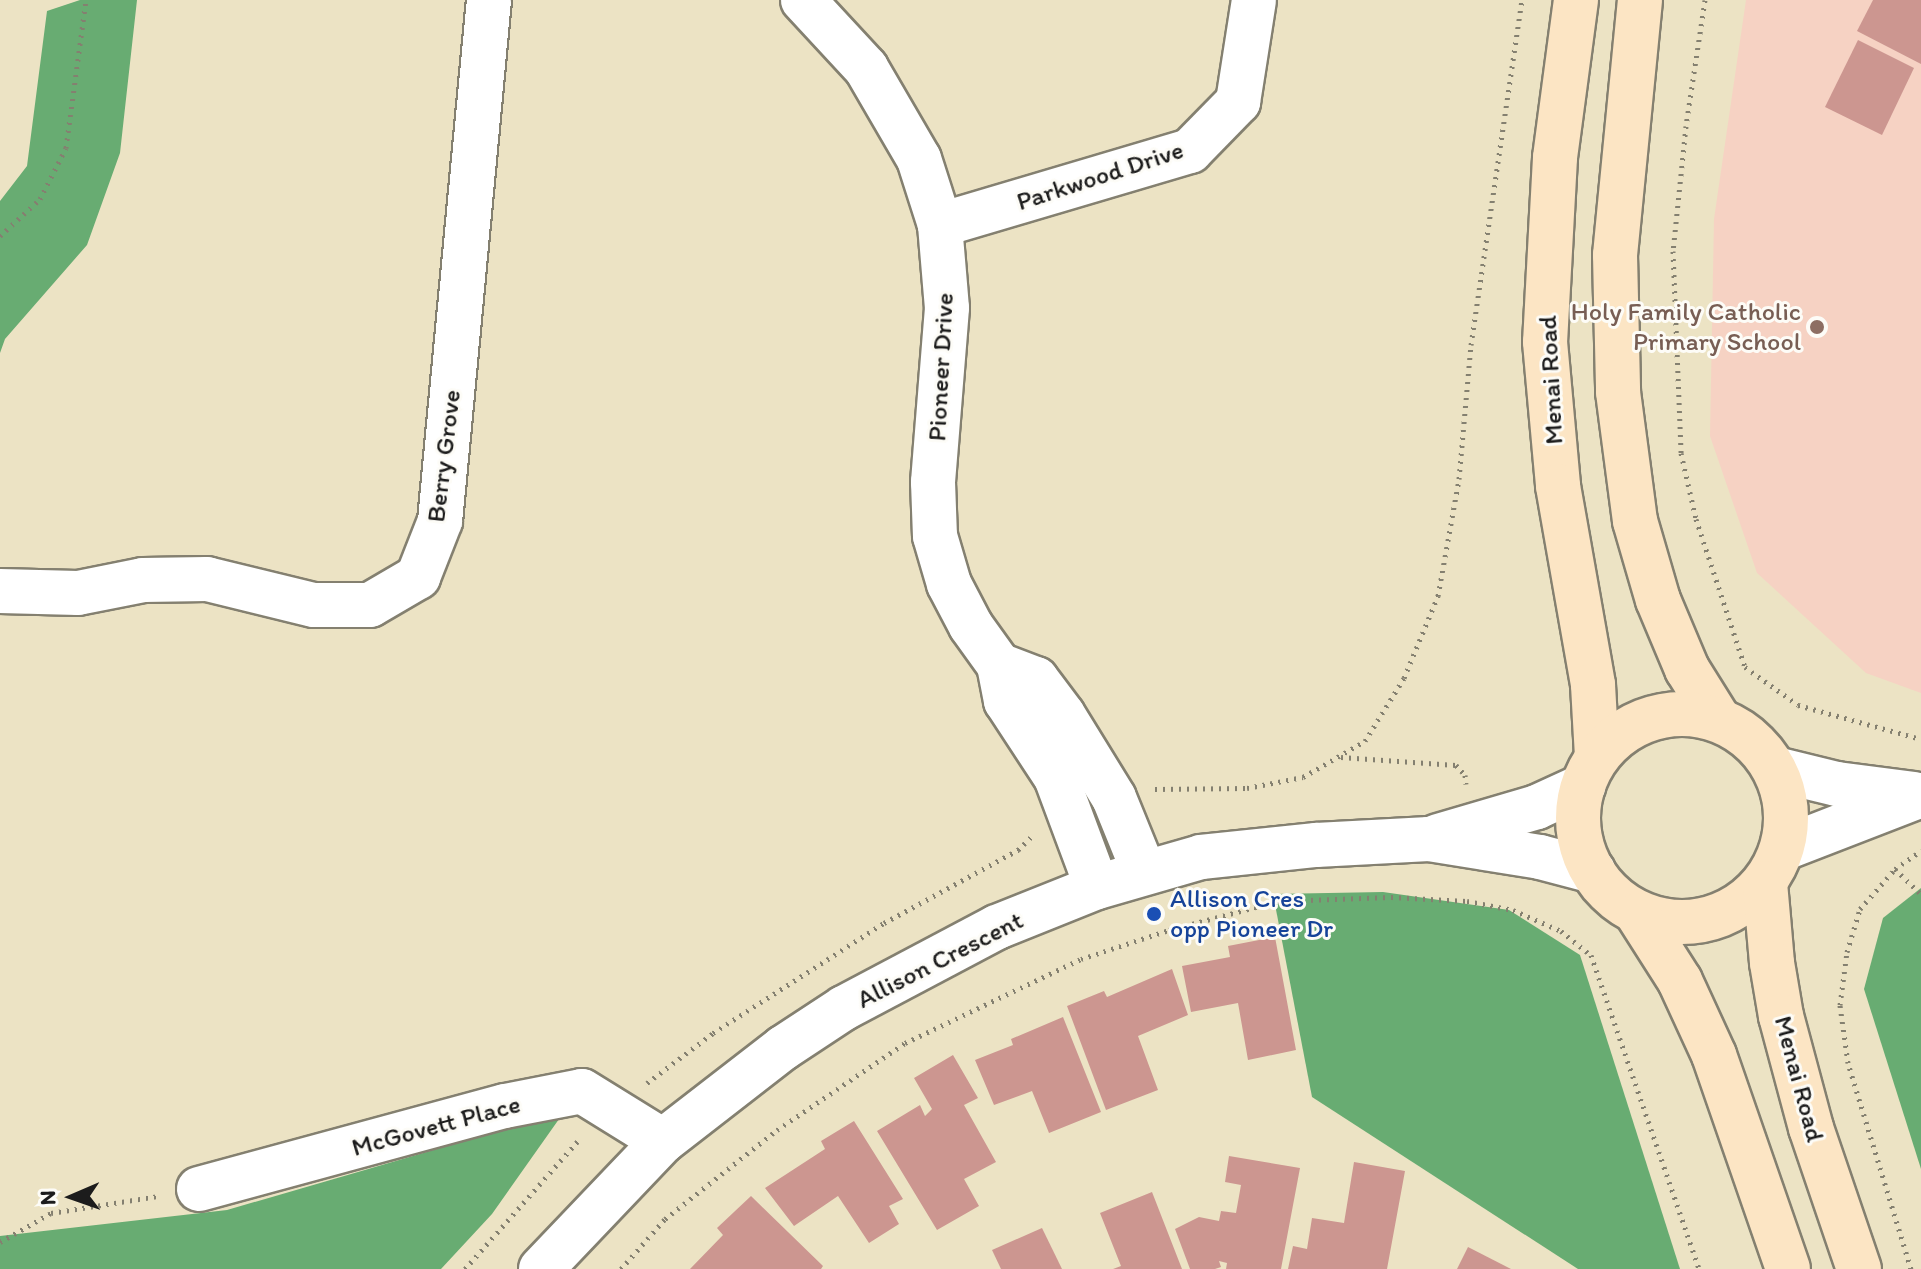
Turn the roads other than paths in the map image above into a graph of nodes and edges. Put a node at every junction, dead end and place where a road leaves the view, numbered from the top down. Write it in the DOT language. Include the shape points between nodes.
graph roads {
  1 [pos="489,0"];
  2 [pos="803,0"];
  3 [pos="1254,0"];
  4 [pos="1576,0"];
  5 [pos="1640,0"];
  6 [pos="940,225"];
  7 [pos="0,591"];
  8 [pos="999,665"];
  9 [pos="1719,720"];
  10 [pos="1775,769"];
  11 [pos="1590,772"];
  12 [pos="1921,795"];
  13 [pos="1429,839"];
  14 [pos="1774,866"];
  15 [pos="1593,871"];
  16 [pos="1144,872"];
  17 [pos="1097,887"];
  18 [pos="1638,915"];
  19 [pos="663,1141"];
  20 [pos="199,1189"];
  21 [pos="541,1269"];
  22 [pos="1788,1269"];
  23 [pos="1859,1269"];
  1 -- 7 [label="street, Berry Grove" via="440,521 418,577 370,605 314,605 207,579 143,580 78,593"];
  2 -- 6 [label="street, Pioneer Drive" via="866,68 919,159"];
  3 -- 6 [label="street, Parkwood Drive" via="1238,102 1190,151"];
  4 -- 11 [label="main road, Menai Road" via="1555,158 1545,342 1558,486 1593,685"];
  5 -- 9 [label="main road" via="1615,255 1618,392 1635,521 1658,600 1687,669"];
  6 -- 8 [label="street, Pioneer Drive" via="947,308 933,482 935,536 949,584"];
  8 -- 16 [label="street" via="1036,679 1063,715 1114,798"];
  8 -- 17 [label="street, Pioneer Drive" via="1006,701 1056,777"];
  9 -- 10 [label="main road" via="1750,737"];
  9 -- 11 [label="main road" via="1687,713 1650,718 1621,732"];
  10 -- 12 [label="street"];
  10 -- 14 [label="main road" via="1785,795 1786,834"];
  11 -- 13 [label="street" via="1537,807"];
  11 -- 15 [label="main road" via="1577,825"];
  12 -- 14 [label="street"];
  13 -- 15 [label="street"];
  13 -- 16 [label="street, Allison Crescent" via="1261,850 1201,857"];
  14 -- 18 [label="main road" via="1758,893 1729,913 1695,922"];
  14 -- 23 [label="main road, Menai Road" via="1772,963 1781,1016 1811,1128"];
  15 -- 18 [label="main road" via="1605,891"];
  16 -- 17 [label="street, Allison Crescent"];
  17 -- 19 [label="street, Allison Crescent" via="997,927 844,1008 721,1093"];
  18 -- 22 [label="main road" via="1680,981 1714,1055"];
  19 -- 20 [label="street, McGovett Place" via="582,1091 505,1106"];
  19 -- 21 [label="street, Allison Crescent"];
}
